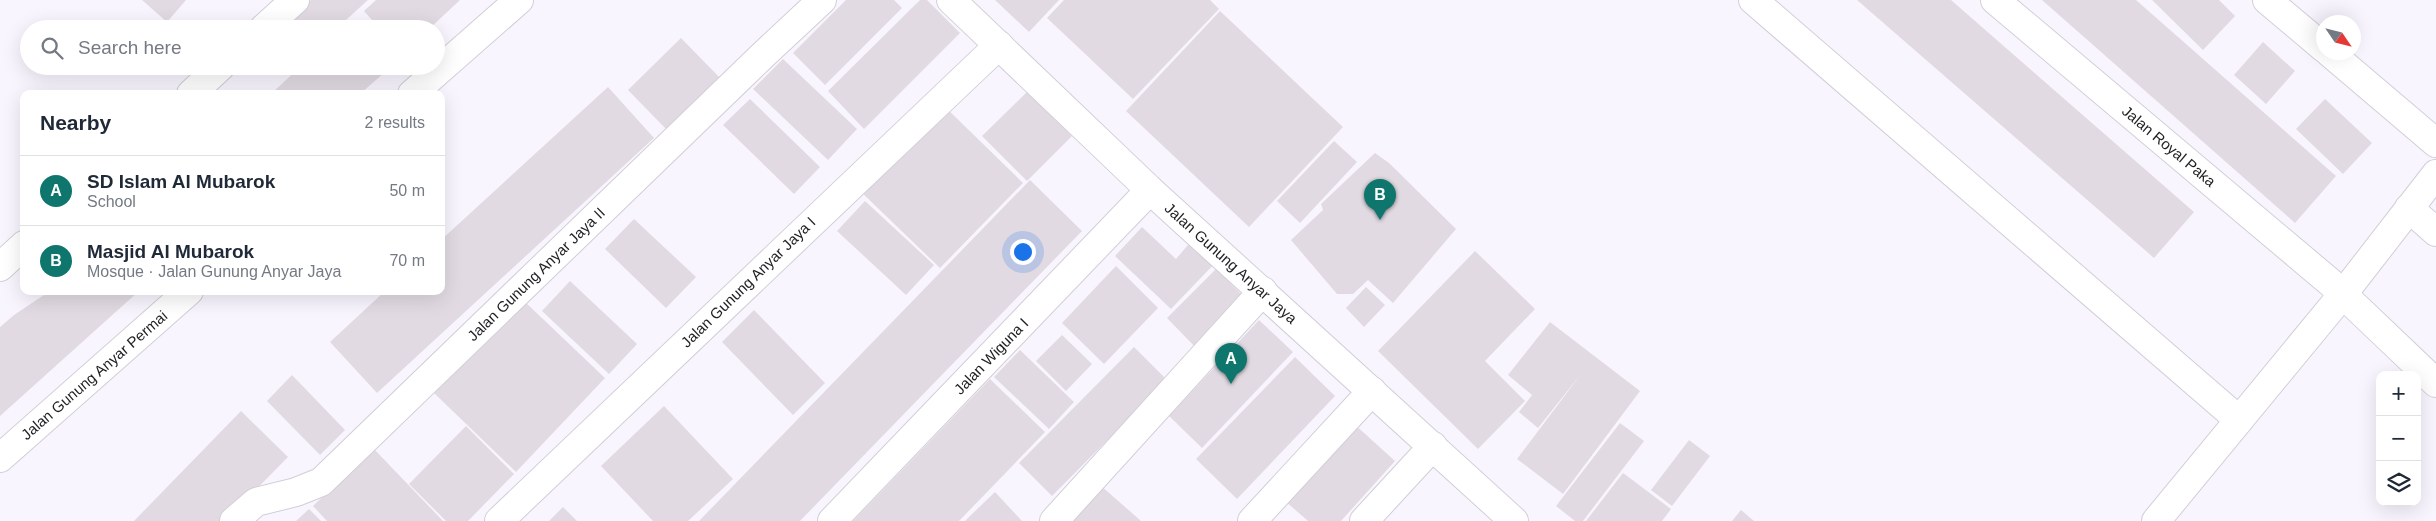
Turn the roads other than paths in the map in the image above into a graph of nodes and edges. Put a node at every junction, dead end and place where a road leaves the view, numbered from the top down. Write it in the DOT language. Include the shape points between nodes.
graph roads {
  1 [pos="519,0"];
  2 [pos="822,0"];
  3 [pos="951,0"];
  4 [pos="1753,0"];
  5 [pos="1995,0"];
  6 [pos="2267,0"];
  7 [pos="289,2"];
  8 [pos="272,20"];
  9 [pos="2316,41"];
  10 [pos="999,45"];
  11 [pos="2338,60"];
  12 [pos="445,65"];
  13 [pos="211,75"];
  14 [pos="434,75"];
  15 [pos="195,90"];
  16 [pos="417,90"];
  17 [pos="2436,143"];
  18 [pos="2436,174"];
  19 [pos="1150,190"];
  20 [pos="2409,208"];
  21 [pos="2436,232"];
  22 [pos="1263,291"];
  23 [pos="2342,294"];
  24 [pos="184,295"];
  25 [pos="2436,383"];
  26 [pos="1372,391"];
  27 [pos="2239,420"];
  28 [pos="1433,446"];
  29 [pos="0,458"];
  30 [pos="234,521"];
  31 [pos="499,521"];
  32 [pos="832,521"];
  33 [pos="1054,521"];
  34 [pos="1252,521"];
  35 [pos="1364,521"];
  36 [pos="1514,521"];
  37 [pos="2156,521"];
  1 -- 12 [label="street"];
  2 -- 30 [label="street, Jalan Gunung Anyar Jaya II" via="321,482 256,502"];
  3 -- 10 [label="street, Jalan Gunung Anyar Jaya"];
  4 -- 27 [label="street"];
  5 -- 23 [label="street, Jalan Royal Paka"];
  6 -- 9 [label="street"];
  7 -- 8 [label="street"];
  10 -- 19 [label="street, Jalan Gunung Anyar Jaya"];
  10 -- 31 [label="street, Jalan Gunung Anyar Jaya I"];
  11 -- 17 [label="street"];
  13 -- 15 [label="street"];
  14 -- 16 [label="street"];
  18 -- 20 [label="street"];
  19 -- 22 [label="street, Jalan Gunung Anyar Jaya"];
  19 -- 32 [label="street, Jalan Wiguna I"];
  20 -- 21 [label="street"];
  20 -- 23 [label="street"];
  22 -- 26 [label="street, Jalan Gunung Anyar Jaya"];
  22 -- 33 [label="street"];
  23 -- 25 [label="street, Jalan Royal Paka"];
  23 -- 27 [label="street"];
  24 -- 29 [label="street, Jalan Gunung Anyar Permai"];
  26 -- 28 [label="street, Jalan Gunung Anyar Jaya"];
  26 -- 34 [label="street"];
  27 -- 37 [label="street"];
  28 -- 35 [label="street"];
  28 -- 36 [label="street, Jalan Gunung Anyar Jaya"];
}
